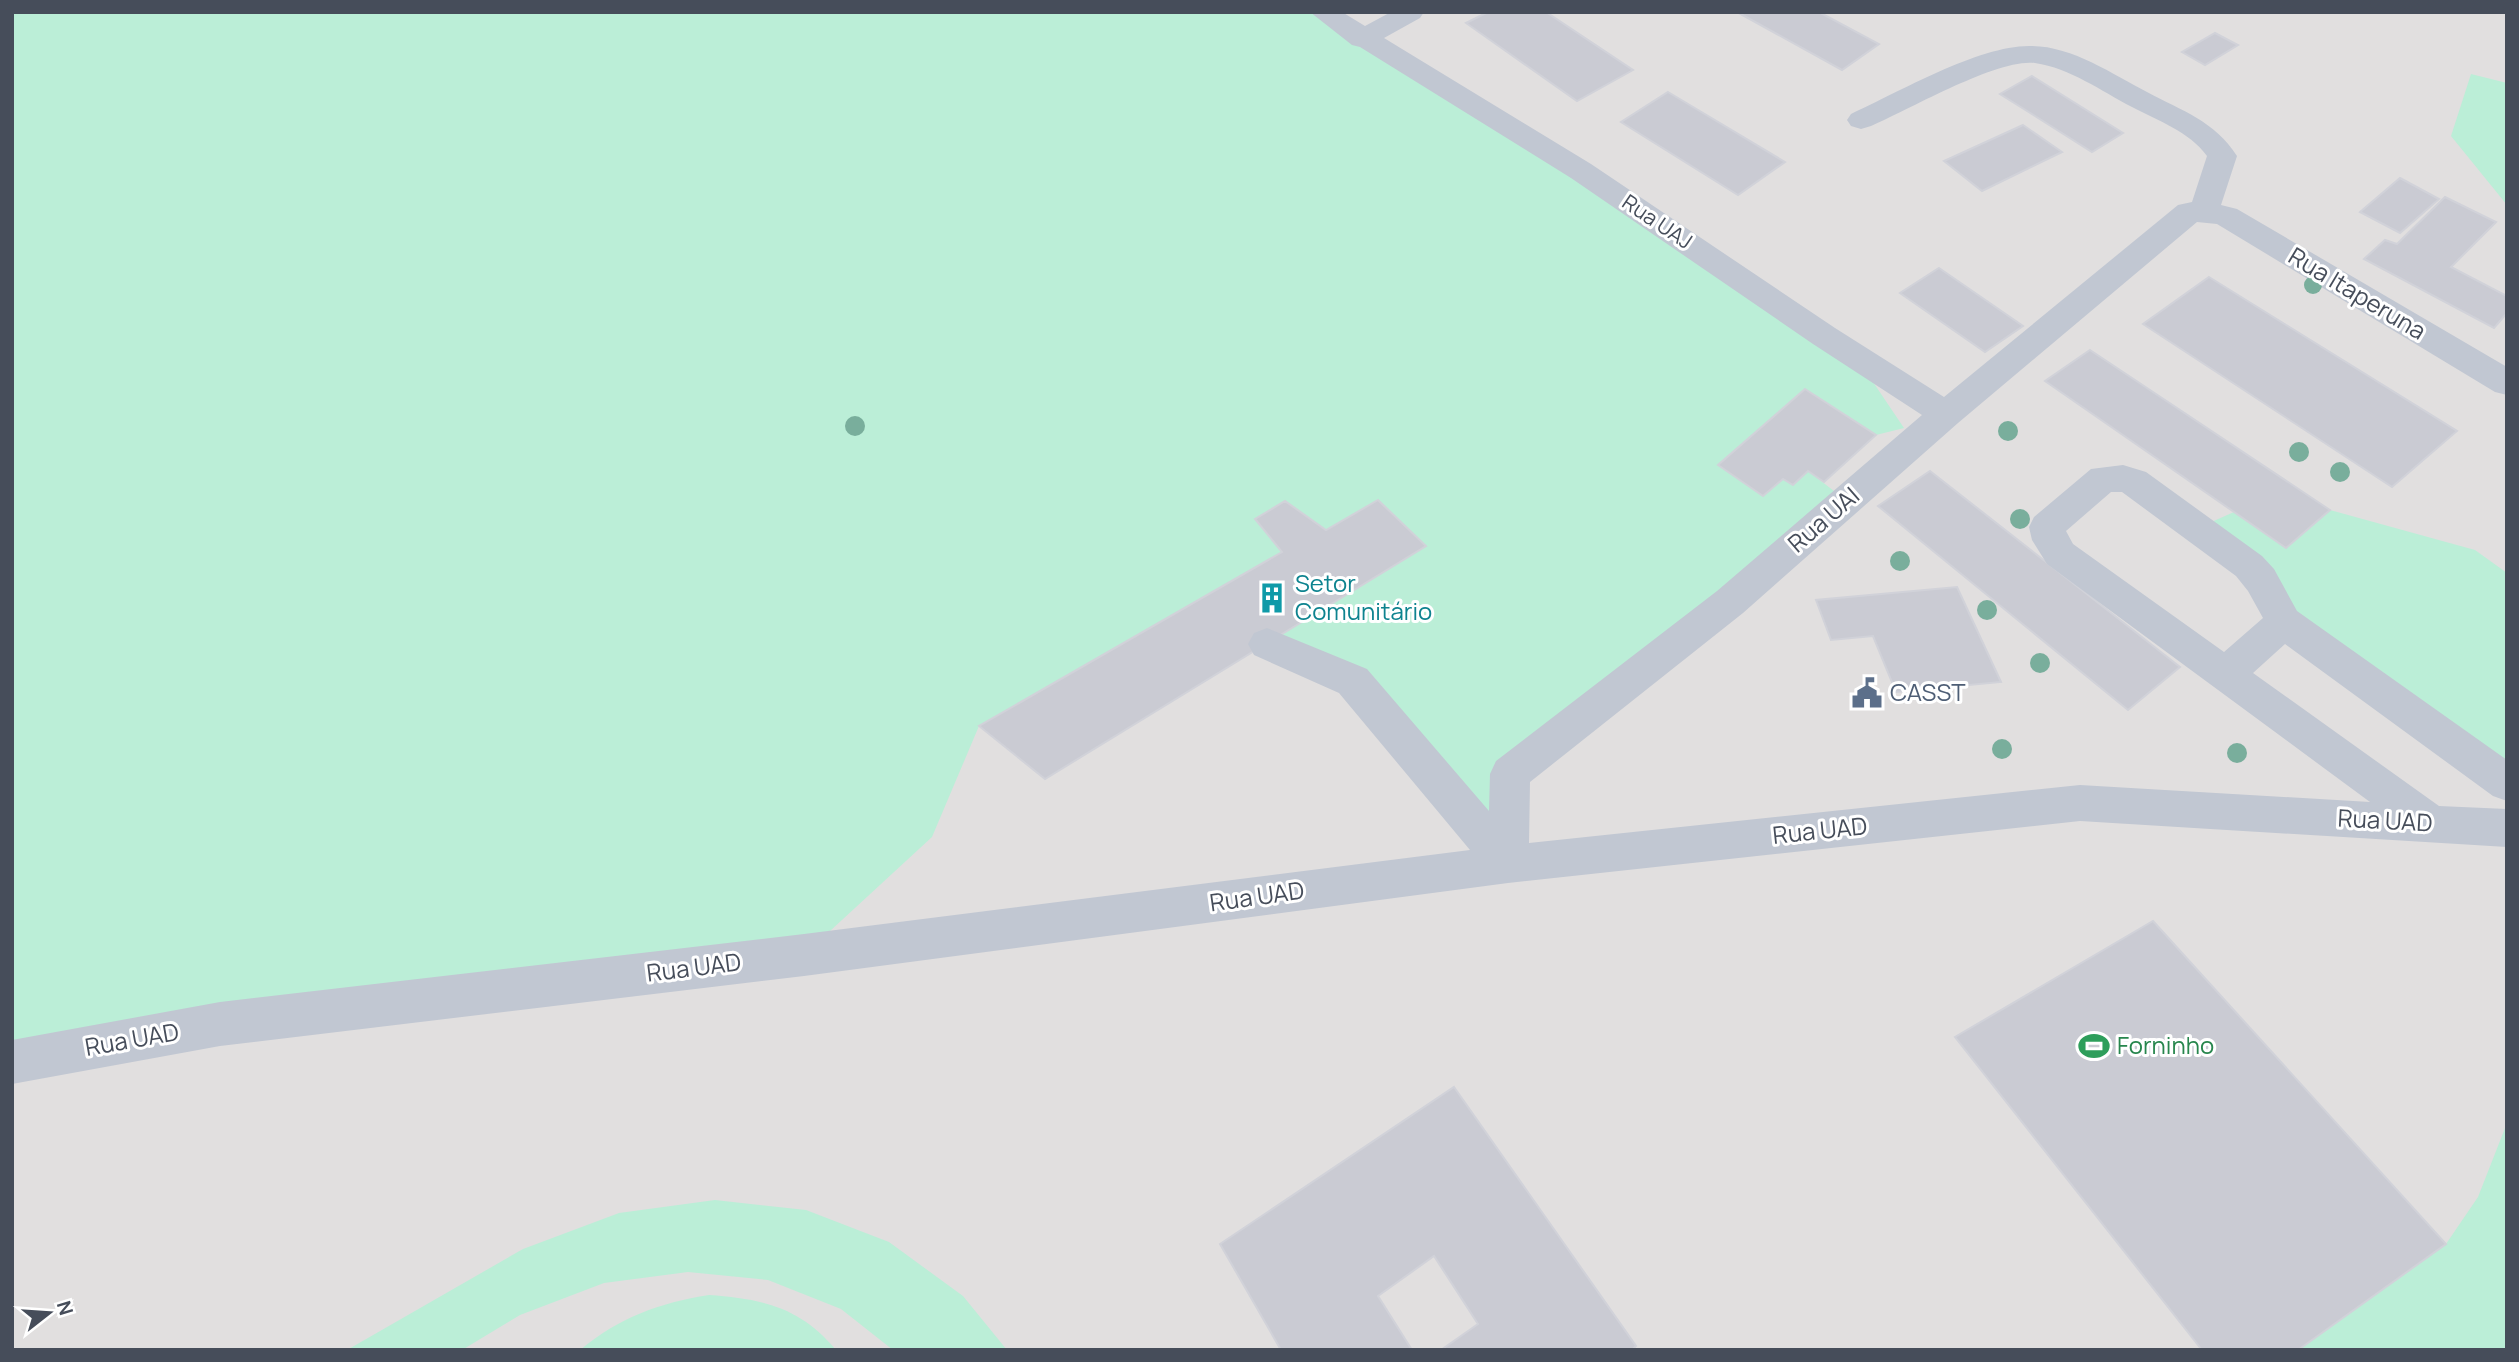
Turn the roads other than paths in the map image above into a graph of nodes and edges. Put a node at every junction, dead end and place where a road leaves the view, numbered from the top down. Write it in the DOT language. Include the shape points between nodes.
graph roads {
  1 [pos="1323,12"];
  2 [pos="1411,12"];
  3 [pos="1362,38"];
  4 [pos="1861,120"];
  5 [pos="2204,211"];
  6 [pos="2507,383"];
  7 [pos="1946,414"];
  8 [pos="2284,622"];
  9 [pos="1267,644"];
  10 [pos="2226,674"];
  11 [pos="2507,783"];
  12 [pos="2431,823"];
  13 [pos="2507,828"];
  14 [pos="1508,864"];
  15 [pos="12,1062"];
  1 -- 3 [label="street, Rua UAJ"];
  2 -- 3 [label="street"];
  3 -- 7 [label="street, Rua UAJ" via="1581,171"];
  4 -- 5 [label="street" via="2003,58 2029,54 2050,58 2202,132 2222,156"];
  5 -- 6 [label="street, Rua Itaperuna" via="2226,216"];
  5 -- 7 [label="street, Rua UAI" via="2189,212"];
  7 -- 14 [label="street, Rua UAI" via="1730,602 1510,774"];
  8 -- 10 [label="street"];
  8 -- 10 [label="street" via="2261,580 2237,555 2134,482 2103,479 2047,527 2060,554"];
  8 -- 11 [label="street"];
  9 -- 14 [label="street" via="1353,681"];
  10 -- 12 [label="street"];
  12 -- 13 [label="street, Rua UAD"];
  12 -- 14 [label="street, Rua UAD" via="2080,803"];
  14 -- 15 [label="street, Rua UAD" via="804,955 220,1024"];
}
